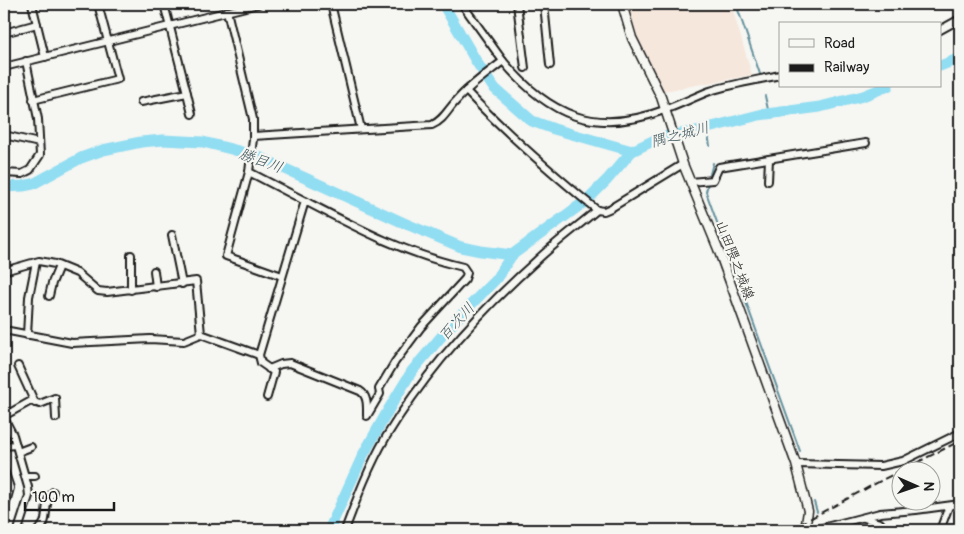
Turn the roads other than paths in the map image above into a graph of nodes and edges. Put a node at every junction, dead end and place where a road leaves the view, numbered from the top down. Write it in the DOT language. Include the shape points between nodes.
graph roads {
  1 [pos="32,4"];
  2 [pos="98,4"];
  3 [pos="164,4"];
  4 [pos="258,4"];
  5 [pos="331,4"];
  6 [pos="462,4"];
  7 [pos="517,4"];
  8 [pos="544,4"];
  9 [pos="622,4"];
  10 [pos="227,11"];
  11 [pos="960,19"];
  12 [pos="37,24"];
  13 [pos="169,26"];
  14 [pos="942,29"];
  15 [pos="4,33"];
  16 [pos="108,41"];
  17 [pos="45,57"];
  18 [pos="26,61"];
  19 [pos="502,62"];
  20 [pos="550,65"];
  21 [pos="4,67"];
  22 [pos="525,68"];
  23 [pos="779,75"];
  24 [pos="466,91"];
  25 [pos="187,93"];
  26 [pos="33,100"];
  27 [pos="142,102"];
  28 [pos="666,112"];
  29 [pos="192,114"];
  30 [pos="361,130"];
  31 [pos="4,135"];
  32 [pos="253,138"];
  33 [pos="39,143"];
  34 [pos="866,143"];
  35 [pos="769,159"];
  36 [pos="682,161"];
  37 [pos="249,170"];
  38 [pos="4,173"];
  39 [pos="768,180"];
  40 [pos="690,182"];
  41 [pos="305,201"];
  42 [pos="596,210"];
  43 [pos="172,235"];
  44 [pos="131,255"];
  45 [pos="36,262"];
  46 [pos="59,266"];
  47 [pos="4,270"];
  48 [pos="154,271"];
  49 [pos="282,276"];
  50 [pos="182,284"];
  51 [pos="156,287"];
  52 [pos="131,290"];
  53 [pos="49,296"];
  54 [pos="4,330"];
  55 [pos="201,334"];
  56 [pos="27,335"];
  57 [pos="259,354"];
  58 [pos="18,366"];
  59 [pos="269,369"];
  60 [pos="267,397"];
  61 [pos="34,402"];
  62 [pos="4,417"];
  63 [pos="56,418"];
  64 [pos="960,433"];
  65 [pos="4,446"];
  66 [pos="31,447"];
  67 [pos="17,449"];
  68 [pos="796,464"];
  69 [pos="4,470"];
  70 [pos="25,476"];
  71 [pos="35,476"];
  72 [pos="53,492"];
  73 [pos="960,504"];
  74 [pos="949,506"];
  75 [pos="4,510"];
  76 [pos="863,517"];
  77 [pos="818,529"];
  78 [pos="18,530"];
  79 [pos="38,530"];
  80 [pos="345,530"];
  81 [pos="805,530"];
  82 [pos="886,530"];
  83 [pos="940,530"];
  1 -- 12 [label="street"];
  2 -- 16 [label="street"];
  3 -- 13 [label="street"];
  4 -- 10 [label="street"];
  5 -- 30 [label="street"];
  6 -- 19 [label="street"];
  7 -- 22 [label="street"];
  8 -- 20 [label="street"];
  9 -- 28 [label="main road, 山田隈之城線" via="632,38 656,84"];
  10 -- 13 [label="street"];
  10 -- 32 [label="street" via="253,119"];
  11 -- 14 [label="street"];
  12 -- 15 [label="street"];
  12 -- 17 [label="street"];
  13 -- 16 [label="street"];
  13 -- 25 [label="street"];
  16 -- 17 [label="street"];
  16 -- 26 [label="street" via="118,79"];
  17 -- 18 [label="street"];
  18 -- 21 [label="street"];
  18 -- 26 [label="street"];
  19 -- 24 [label="street"];
  19 -- 28 [label="street" via="554,107 582,118 620,122"];
  23 -- 28 [label="street" via="719,88 676,104"];
  24 -- 30 [label="street" via="439,122 432,125"];
  24 -- 42 [label="street"];
  25 -- 27 [label="street"];
  25 -- 29 [label="street"];
  26 -- 33 [label="street"];
  28 -- 36 [label="main road, 山田隈之城線"];
  30 -- 32 [label="street"];
  31 -- 33 [label="street"];
  32 -- 37 [label="street"];
  33 -- 38 [label="street" via="40,155 30,170 22,174"];
  34 -- 35 [label="street"];
  35 -- 39 [label="street"];
  35 -- 40 [label="street" via="719,167 713,180"];
  36 -- 40 [label="main road, 山田隈之城線"];
  36 -- 42 [label="street" via="611,208"];
  37 -- 41 [label="street"];
  37 -- 49 [label="street" via="226,256"];
  40 -- 68 [label="main road, 山田隈之城線" via="718,249"];
  41 -- 49 [label="street"];
  41 -- 59 [label="street" via="382,240 419,255 463,267 467,273 465,280 421,327 395,362 368,416 366,398 360,391 290,363"];
  42 -- 80 [label="street" via="514,281 440,360 386,437"];
  43 -- 50 [label="street"];
  44 -- 52 [label="street"];
  45 -- 46 [label="street"];
  45 -- 47 [label="street"];
  45 -- 56 [label="street" via="29,296"];
  46 -- 52 [label="street" via="77,273 98,291"];
  46 -- 53 [label="street"];
  48 -- 51 [label="street"];
  49 -- 57 [label="street"];
  50 -- 51 [label="street"];
  50 -- 55 [label="street" via="196,281"];
  51 -- 52 [label="street"];
  54 -- 56 [label="street"];
  55 -- 56 [label="street" via="184,341 150,339 72,343"];
  55 -- 57 [label="street"];
  57 -- 59 [label="street" via="261,363"];
  58 -- 61 [label="street" via="32,388"];
  59 -- 60 [label="street" via="274,372"];
  61 -- 62 [label="street"];
  61 -- 63 [label="street" via="40,404 55,398"];
  62 -- 67 [label="street"];
  64 -- 68 [label="street" via="903,460 881,466"];
  65 -- 67 [label="street"];
  66 -- 67 [label="street"];
  67 -- 70 [label="street"];
  68 -- 81 [label="main road, 山田隈之城線" via="808,510"];
  69 -- 75 [label="street" via="10,488"];
  70 -- 71 [label="street"];
  70 -- 78 [label="street" via="29,496"];
  72 -- 79 [label="street" via="48,498 46,518"];
  73 -- 74 [label="street"];
  74 -- 76 [label="street"];
  74 -- 83 [label="street"];
  76 -- 77 [label="street"];
  76 -- 82 [label="street"];
}
